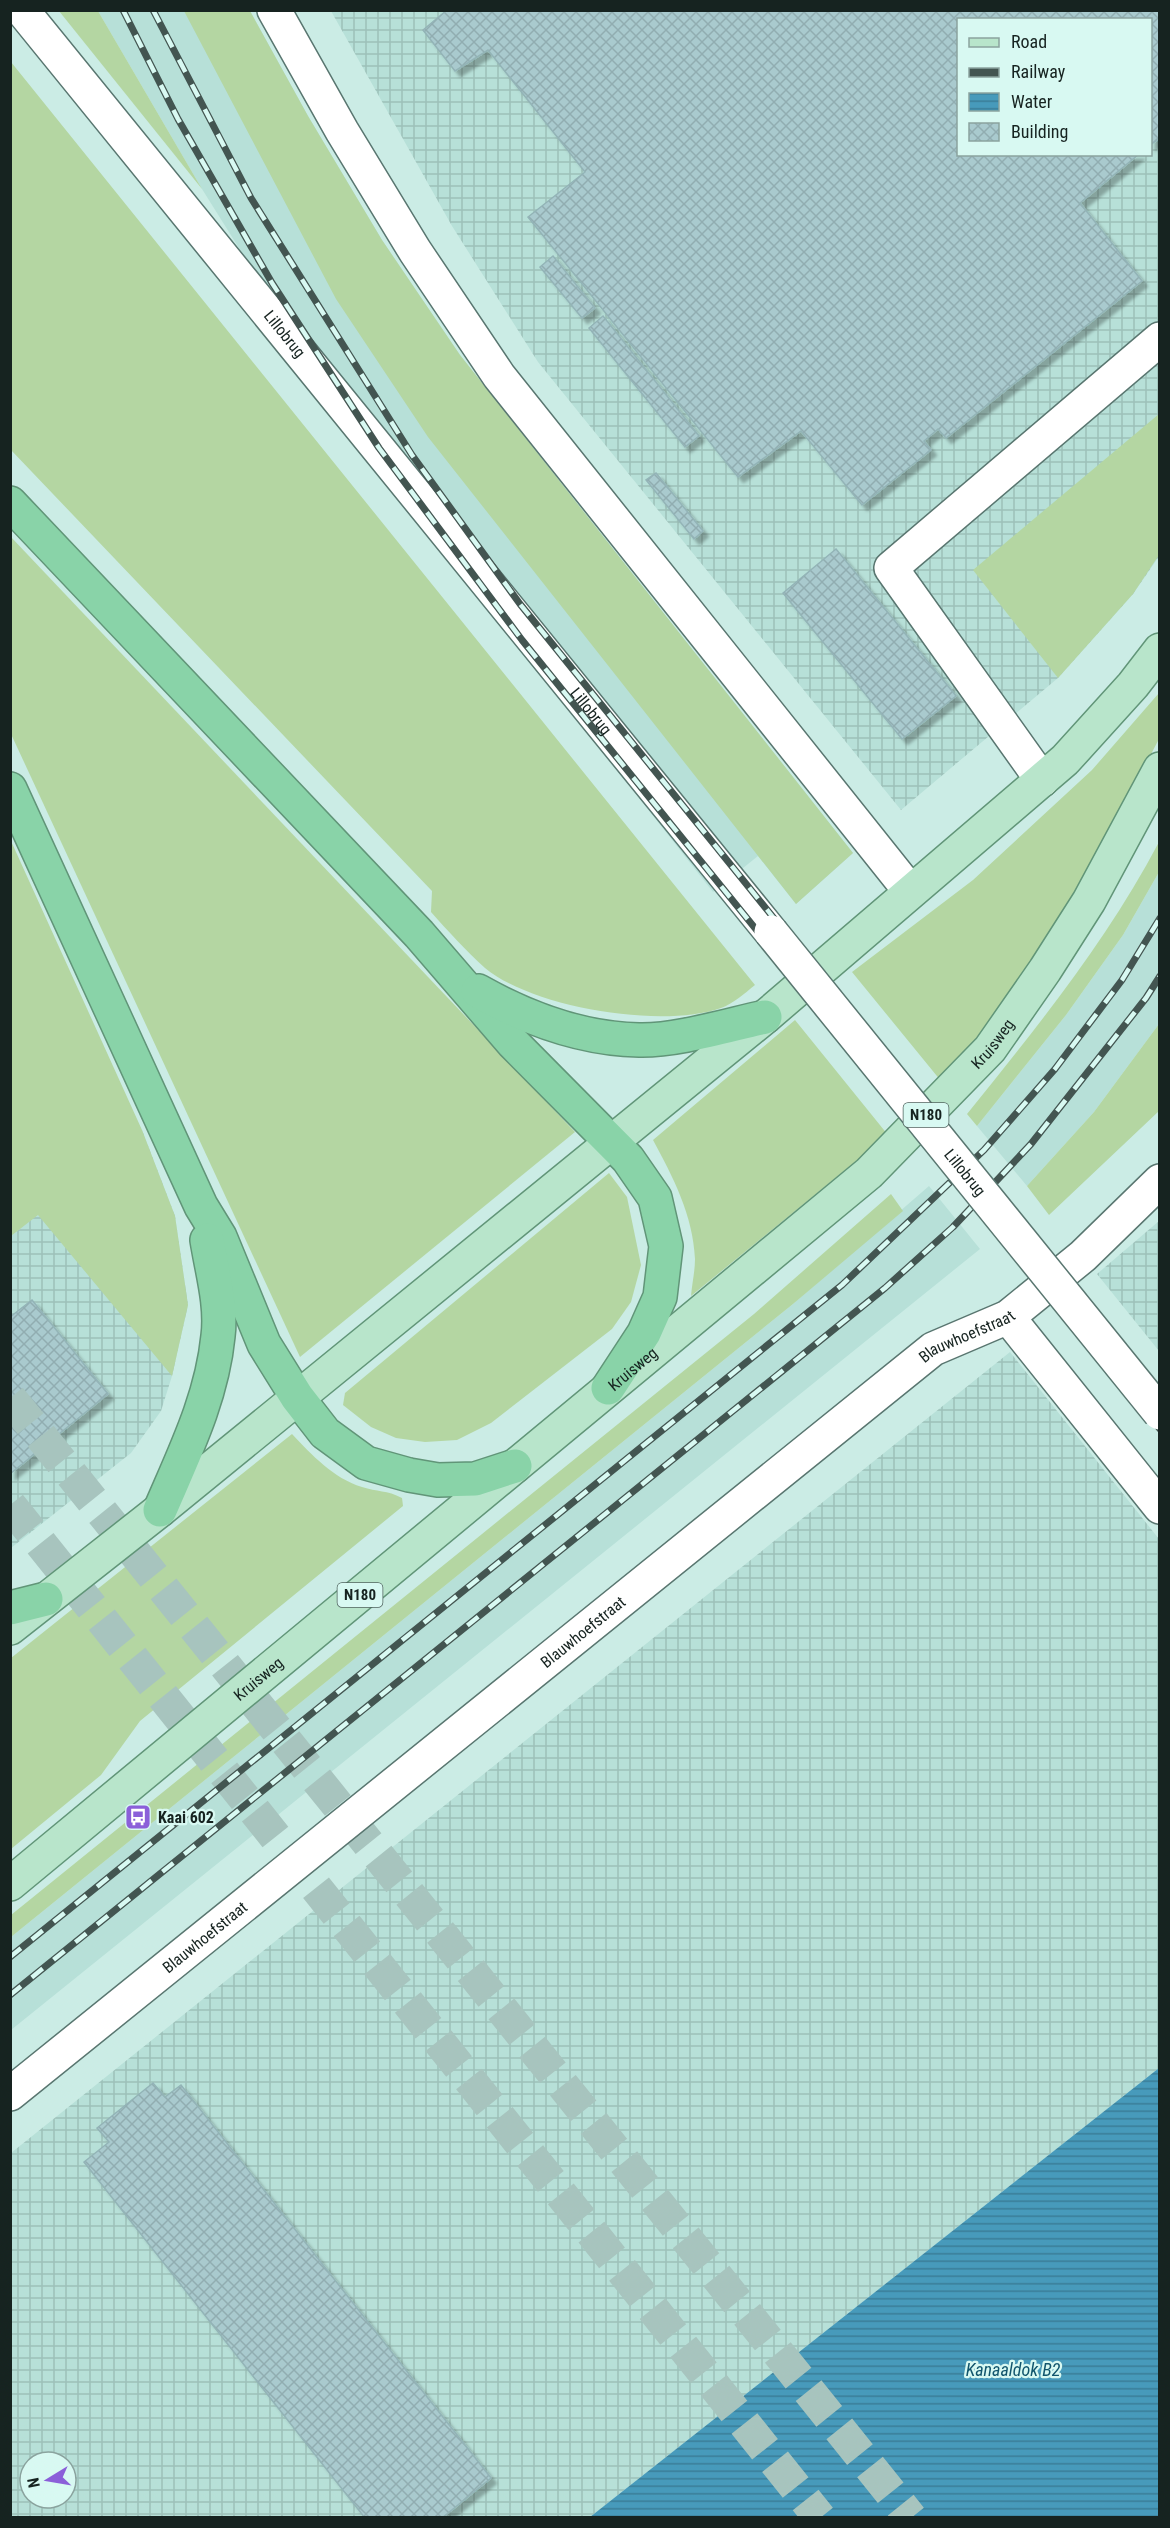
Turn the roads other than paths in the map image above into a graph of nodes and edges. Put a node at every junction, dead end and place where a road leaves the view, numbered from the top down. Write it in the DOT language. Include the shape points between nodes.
graph roads {
  1 [pos="22,10"];
  2 [pos="274,10"];
  3 [pos="1160,339"];
  4 [pos="10,503"];
  5 [pos="1160,650"];
  6 [pos="1160,769"];
  7 [pos="1042,780"];
  8 [pos="10,789"];
  9 [pos="910,891"];
  10 [pos="461,981"];
  11 [pos="765,1017"];
  12 [pos="610,1141"];
  13 [pos="1160,1181"];
  14 [pos="201,1206"];
  15 [pos="1008,1317"];
  16 [pos="608,1388"];
  17 [pos="297,1397"];
  18 [pos="1160,1413"];
  19 [pos="514,1466"];
  20 [pos="1160,1507"];
  21 [pos="159,1510"];
  22 [pos="46,1599"];
  23 [pos="10,1608"];
  24 [pos="10,1628"];
  25 [pos="10,1884"];
  26 [pos="10,2094"];
  1 -- 18 [label="street, Lillobrug, bridge"];
  2 -- 9 [label="street" via="415,251 499,376"];
  3 -- 7 [label="street" via="891,568"];
  4 -- 10 [label="highway"];
  5 -- 7 [label="main road" via="1065,760"];
  6 -- 16 [label="main road, Kruisweg / N180" via="1089,901 990,1049 869,1173"];
  7 -- 9 [label="main road"];
  8 -- 14 [label="highway"];
  9 -- 11 [label="main road"];
  10 -- 11 [label="highway" via="510,1009 583,1034 640,1040"];
  10 -- 12 [label="highway" via="513,1042"];
  11 -- 12 [label="main road"];
  12 -- 16 [label="highway" via="655,1198 666,1246 660,1297 644,1334"];
  12 -- 17 [label="main road"];
  13 -- 15 [label="street, Blauwhoefstraat" via="1083,1256"];
  14 -- 17 [label="highway" via="220,1237 264,1344"];
  14 -- 21 [label="highway" via="219,1335 192,1437"];
  15 -- 20 [label="street"];
  15 -- 26 [label="street, Blauwhoefstraat" via="933,1349"];
  16 -- 19 [label="main road, Kruisweg / N180"];
  17 -- 19 [label="highway" via="325,1433 366,1463 438,1480 475,1479"];
  17 -- 21 [label="main road"];
  19 -- 25 [label="main road, Kruisweg / N180"];
  21 -- 22 [label="main road"];
  22 -- 23 [label="highway"];
  22 -- 24 [label="main road"];
}
